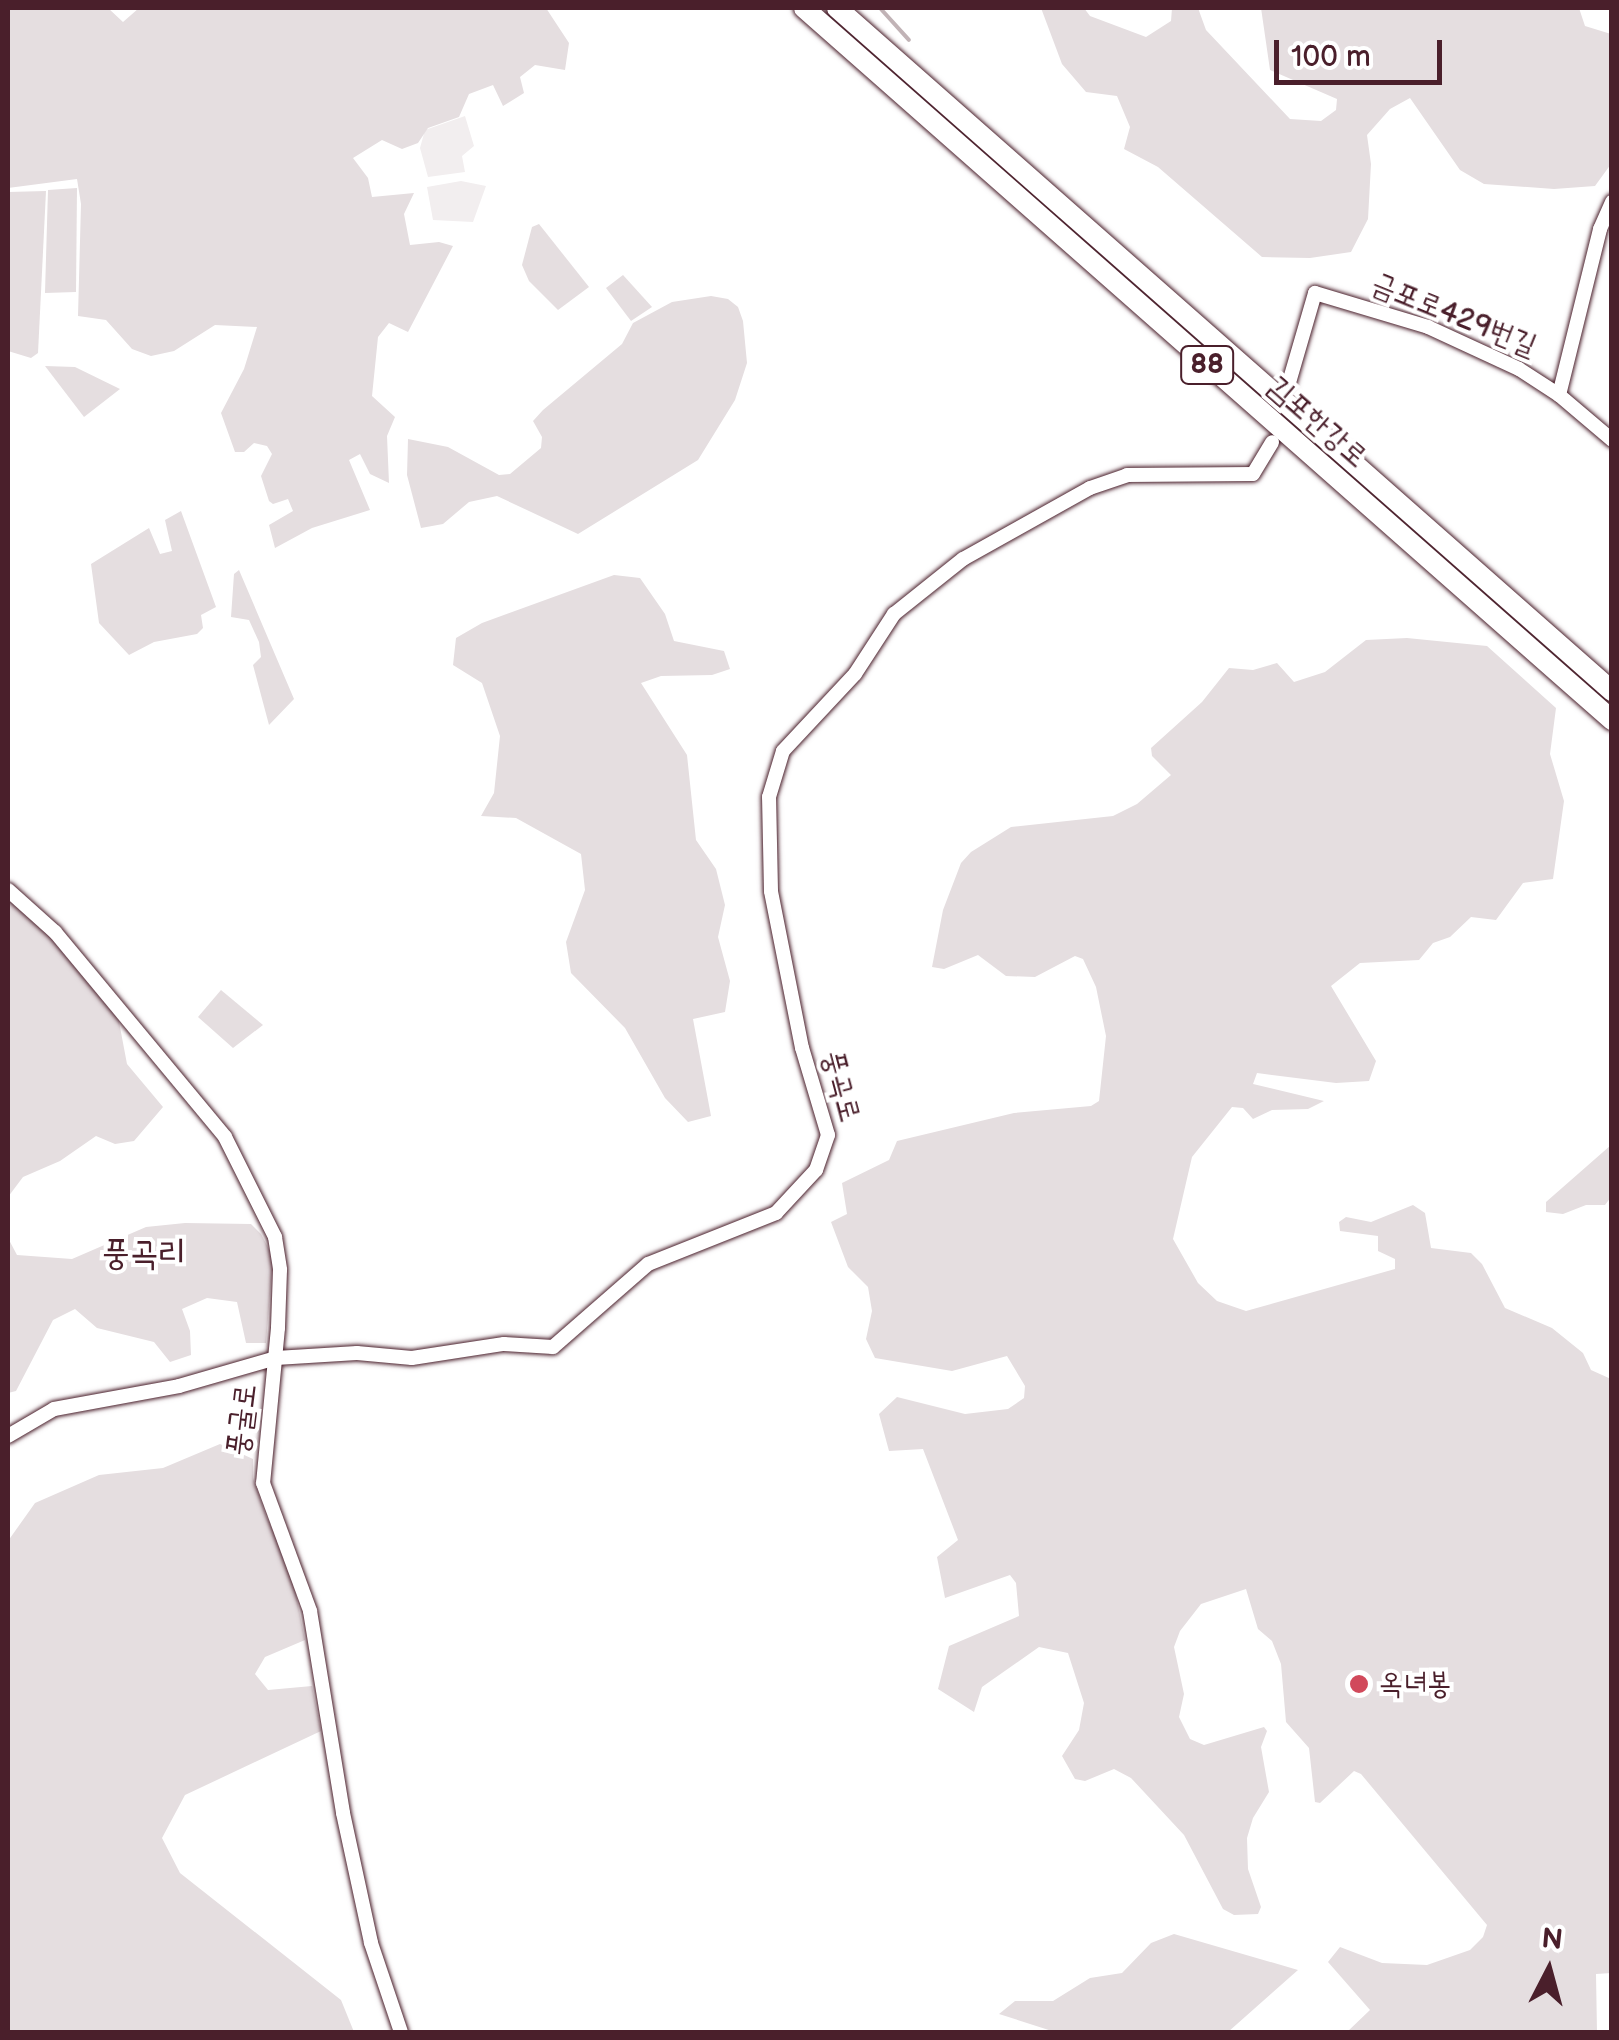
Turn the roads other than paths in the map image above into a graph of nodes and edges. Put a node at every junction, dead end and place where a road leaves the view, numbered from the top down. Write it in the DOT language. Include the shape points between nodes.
graph roads {
  1 [pos="804,8"];
  2 [pos="837,8"];
  3 [pos="1612,202"];
  4 [pos="1288,386"];
  5 [pos="1559,395"];
  6 [pos="1612,440"];
  7 [pos="1272,442"];
  8 [pos="1612,691"];
  9 [pos="1612,720"];
  10 [pos="8,890"];
  11 [pos="276,1358"];
  12 [pos="8,1436"];
  13 [pos="400,2032"];
  1 -- 9 [label="highway, 김포한강로 / 88"];
  2 -- 8 [label="highway, 김포한강로 / 88"];
  3 -- 5 [label="street"];
  4 -- 5 [label="street, 금포로429번길" via="1315,293 1428,327"];
  5 -- 6 [label="street, 금포로429번길"];
  7 -- 11 [label="street, 풍곡로" via="1253,474 1166,471 1111,479 963,560 894,614 855,674 782,751 769,798 770,891 802,1048 828,1136 816,1170 785,1205 648,1264 553,1347 504,1344 412,1358"];
  10 -- 11 [label="street, 풍굴로" via="124,1013 244,1169 278,1254"];
  11 -- 12 [label="street, 풍곡로" via="179,1386 54,1409"];
  11 -- 13 [label="street, 풍굴로" via="263,1483 310,1610 343,1813 374,1956"];
}
